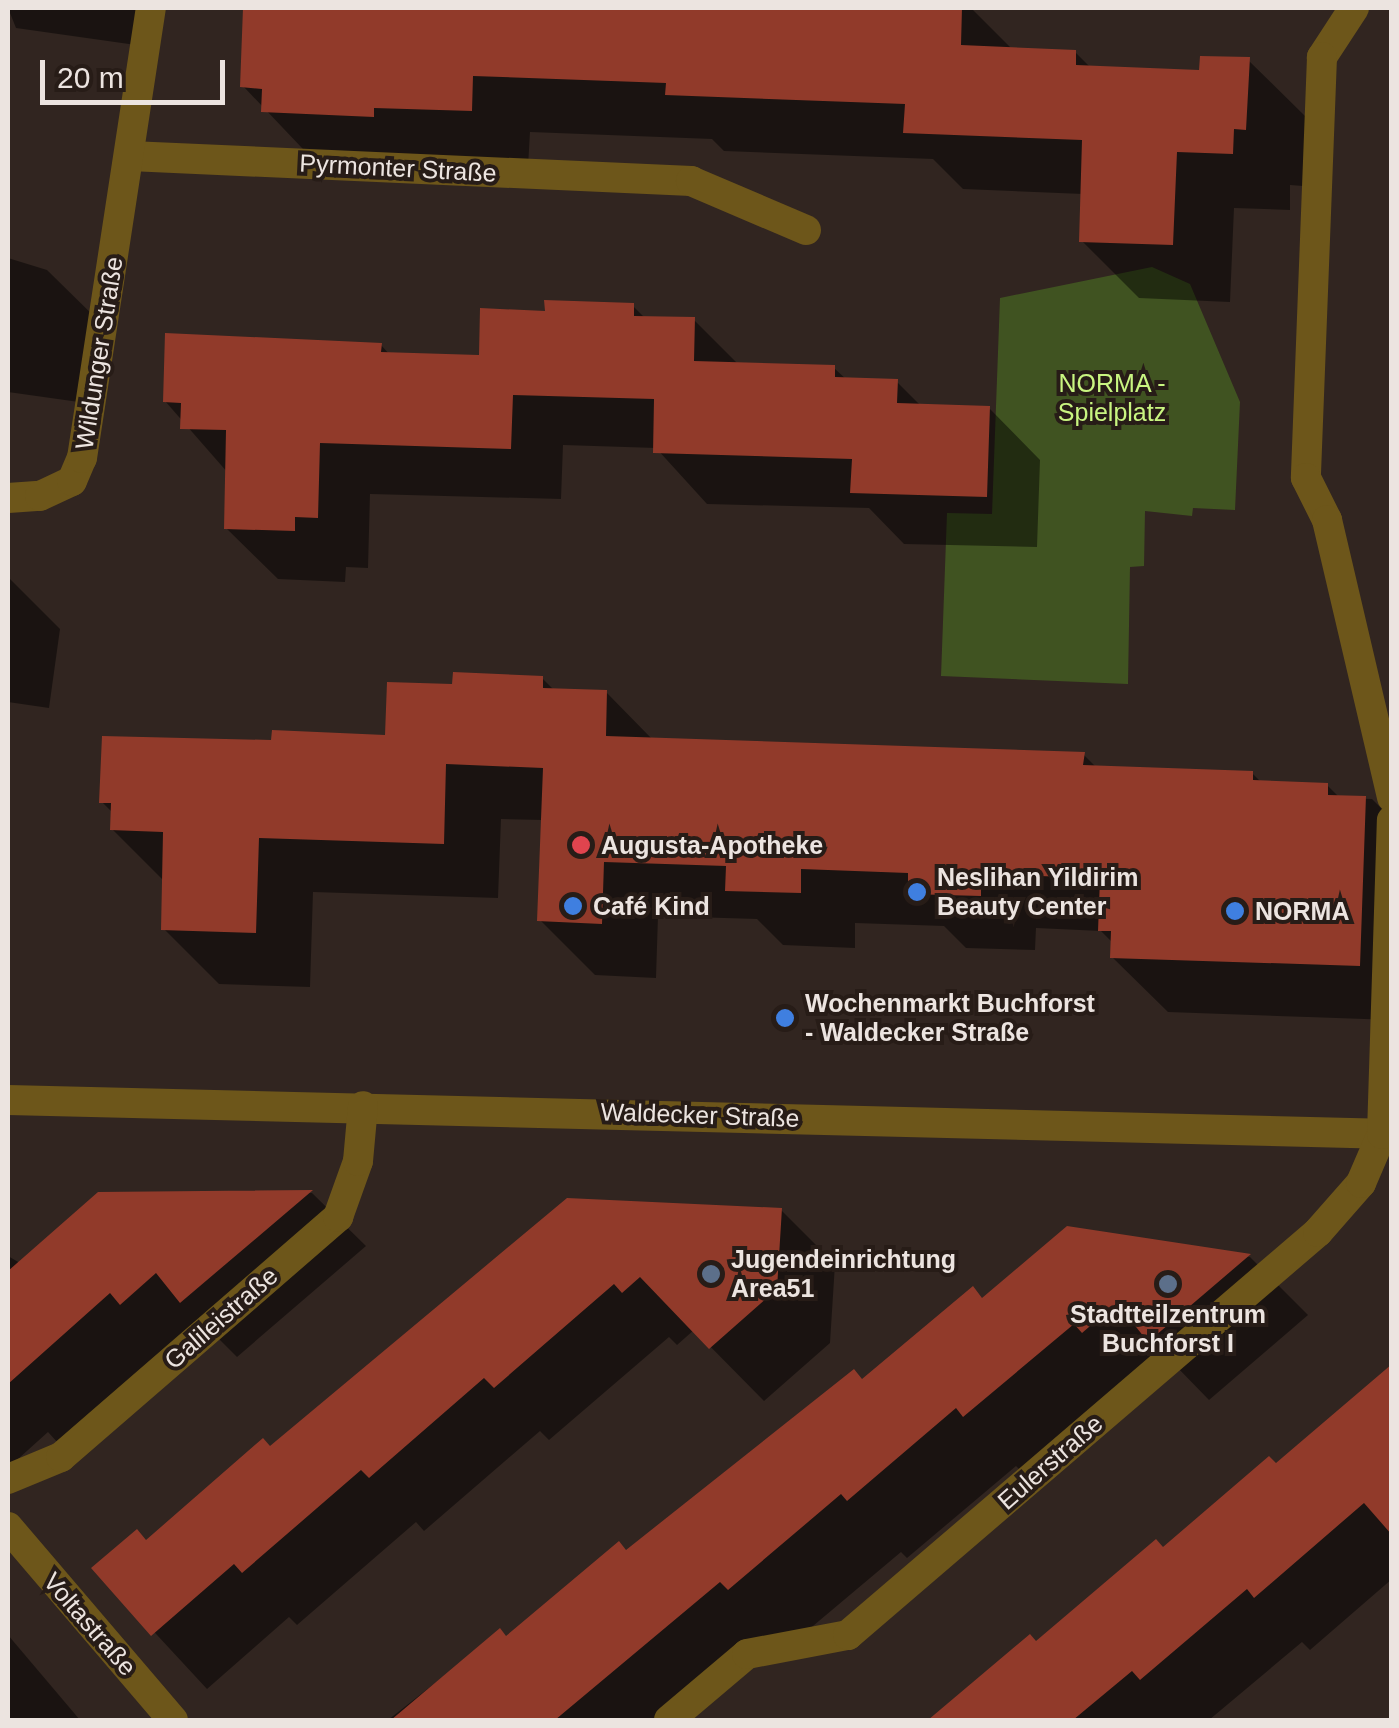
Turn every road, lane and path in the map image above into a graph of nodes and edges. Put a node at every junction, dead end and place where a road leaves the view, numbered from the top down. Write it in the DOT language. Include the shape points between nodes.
graph roads {
  1 [pos="151,8"];
  2 [pos="1354,8"];
  3 [pos="130,156"];
  4 [pos="806,230"];
  5 [pos="8,498"];
  6 [pos="1392,797"];
  7 [pos="1392,820"];
  8 [pos="8,1100"];
  9 [pos="362,1106"];
  10 [pos="1387,1134"];
  11 [pos="8,1479"];
  12 [pos="8,1527"];
  13 [pos="173,1720"];
  14 [pos="668,1720"];
  1 -- 3 [label="street"];
  2 -- 6 [label="street" via="1322,57 1306,478 1327,520"];
  3 -- 4 [label="street, Pyrmonter Straße" via="691,181"];
  3 -- 5 [label="street, Wildunger Straße" via="82,458 72,481 40,496"];
  7 -- 10 [label="street"];
  8 -- 9 [label="street, Waldecker Straße"];
  9 -- 10 [label="street, Waldecker Straße"];
  9 -- 11 [label="street, Galileistraße" via="358,1161 338,1216 61,1457"];
  10 -- 14 [label="street, Eulerstraße" via="1361,1183 1318,1232 848,1635 747,1654"];
  12 -- 13 [label="street, Voltastraße"];
}
